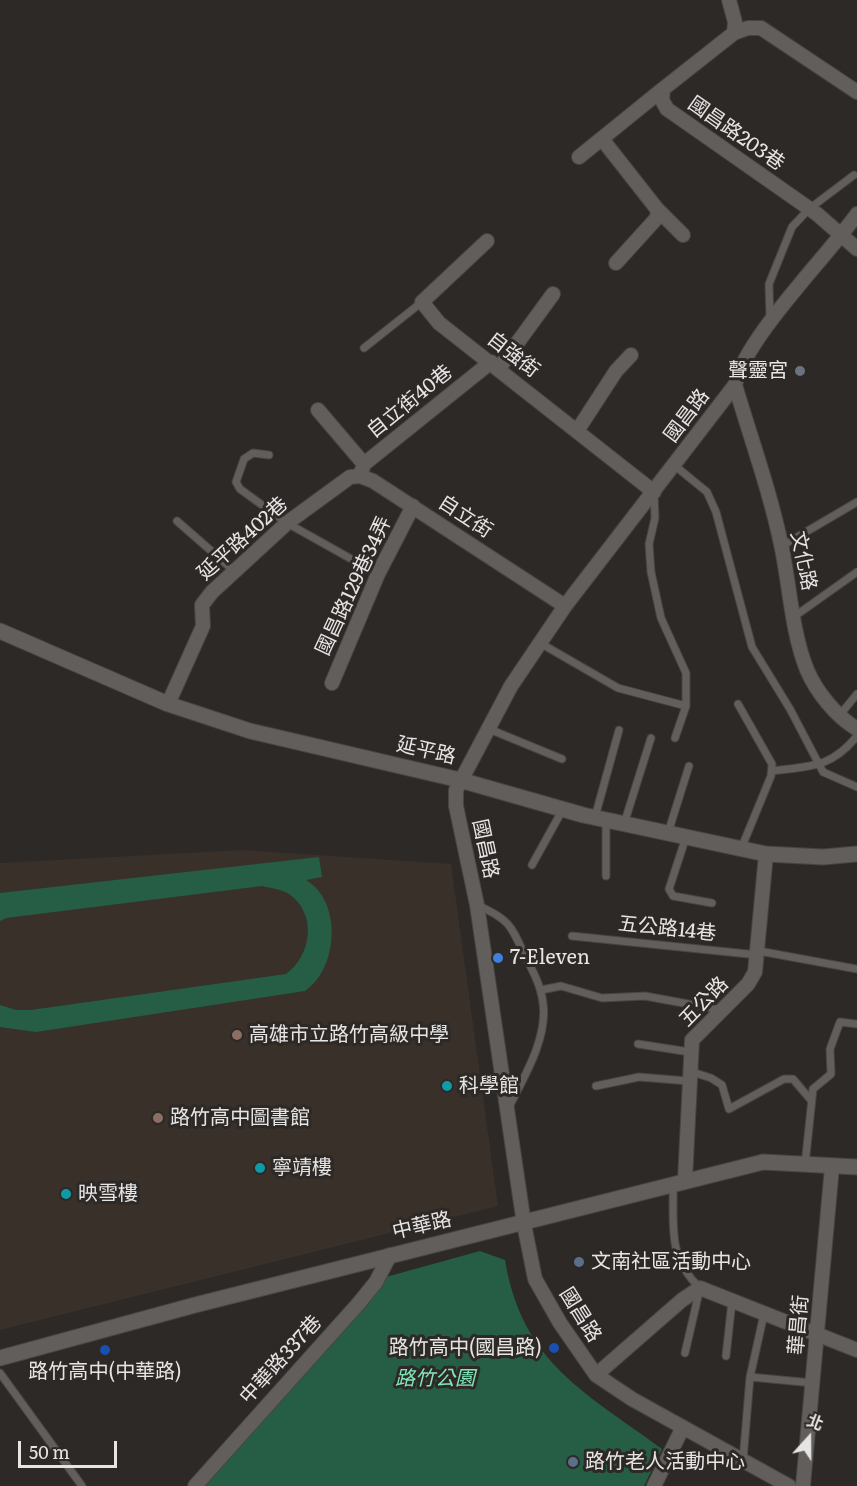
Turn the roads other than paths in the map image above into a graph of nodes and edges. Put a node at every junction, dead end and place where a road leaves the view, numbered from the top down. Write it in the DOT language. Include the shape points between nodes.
graph roads {
  1 [pos="729,0"];
  2 [pos="734,33"];
  3 [pos="663,89"];
  4 [pos="857,92"];
  5 [pos="602,139"];
  6 [pos="579,158"];
  7 [pos="854,175"];
  8 [pos="657,209"];
  9 [pos="809,209"];
  10 [pos="857,214"];
  11 [pos="683,235"];
  12 [pos="843,235"];
  13 [pos="487,241"];
  14 [pos="857,249"];
  15 [pos="616,263"];
  16 [pos="553,294"];
  17 [pos="422,302"];
  18 [pos="771,323"];
  19 [pos="364,348"];
  20 [pos="631,355"];
  21 [pos="495,365"];
  22 [pos="735,385"];
  23 [pos="318,410"];
  24 [pos="577,431"];
  25 [pos="268,456"];
  26 [pos="674,465"];
  27 [pos="362,470"];
  28 [pos="654,492"];
  29 [pos="857,502"];
  30 [pos="413,506"];
  31 [pos="177,521"];
  32 [pos="287,523"];
  33 [pos="782,546"];
  34 [pos="233,570"];
  35 [pos="857,572"];
  36 [pos="378,574"];
  37 [pos="565,606"];
  38 [pos="795,616"];
  39 [pos="0,631"];
  40 [pos="540,643"];
  41 [pos="332,683"];
  42 [pos="857,694"];
  43 [pos="168,704"];
  44 [pos="738,704"];
  45 [pos="686,706"];
  46 [pos="839,716"];
  47 [pos="489,729"];
  48 [pos="857,729"];
  49 [pos="619,730"];
  50 [pos="857,736"];
  51 [pos="651,738"];
  52 [pos="675,738"];
  53 [pos="562,759"];
  54 [pos="819,765"];
  55 [pos="689,766"];
  56 [pos="772,771"];
  57 [pos="460,780"];
  58 [pos="857,787"];
  59 [pos="563,809"];
  60 [pos="601,818"];
  61 [pos="624,824"];
  62 [pos="668,833"];
  63 [pos="686,837"];
  64 [pos="741,849"];
  65 [pos="857,854"];
  66 [pos="766,855"];
  67 [pos="532,865"];
  68 [pos="606,876"];
  69 [pos="712,903"];
  70 [pos="477,905"];
  71 [pos="572,936"];
  72 [pos="758,953"];
  73 [pos="857,969"];
  74 [pos="541,990"];
  75 [pos="721,1010"];
  76 [pos="857,1024"];
  77 [pos="638,1044"];
  78 [pos="690,1052"];
  79 [pos="688,1076"];
  80 [pos="596,1086"];
  81 [pos="810,1099"];
  82 [pos="508,1109"];
  83 [pos="804,1165"];
  84 [pos="832,1167"];
  85 [pos="857,1167"];
  86 [pos="679,1182"];
  87 [pos="524,1224"];
  88 [pos="390,1255"];
  89 [pos="700,1288"];
  90 [pos="732,1301"];
  91 [pos="764,1314"];
  92 [pos="818,1335"];
  93 [pos="857,1350"];
  94 [pos="685,1353"];
  95 [pos="726,1356"];
  96 [pos="0,1358"];
  97 [pos="0,1373"];
  98 [pos="596,1375"];
  99 [pos="750,1377"];
  100 [pos="814,1383"];
  101 [pos="683,1427"];
  102 [pos="742,1460"];
  103 [pos="82,1486"];
  104 [pos="195,1486"];
  105 [pos="654,1486"];
  106 [pos="789,1486"];
  107 [pos="803,1486"];
  1 -- 2 [label="street"];
  2 -- 3 [label="street, 國昌路203巷"];
  2 -- 4 [label="street" via="761,28"];
  3 -- 5 [label="street"];
  3 -- 9 [label="street, 國昌路203巷" via="662,100 667,109"];
  5 -- 6 [label="street"];
  5 -- 8 [label="street"];
  7 -- 9 [label="lane"];
  8 -- 11 [label="street"];
  8 -- 15 [label="street" via="658,215"];
  9 -- 12 [label="street, 國昌路203巷"];
  9 -- 18 [label="lane" via="792,227 768,284"];
  10 -- 12 [label="street, 國昌路"];
  12 -- 14 [label="street, 國昌路203巷"];
  12 -- 18 [label="street, 國昌路"];
  13 -- 17 [label="street"];
  16 -- 21 [label="street, 自立街40巷"];
  17 -- 19 [label="lane"];
  17 -- 21 [label="street, 自強街" via="439,323"];
  18 -- 22 [label="street, 國昌路" via="739,369"];
  20 -- 24 [label="street"];
  21 -- 24 [label="street, 自強街"];
  21 -- 27 [label="street, 自立街40巷"];
  22 -- 26 [label="street, 國昌路"];
  22 -- 33 [label="street, 文化路"];
  23 -- 27 [label="street"];
  24 -- 28 [label="street, 自強街"];
  25 -- 32 [label="lane" via="253,453 244,459 236,482"];
  26 -- 28 [label="street, 國昌路"];
  26 -- 54 [label="lane" via="707,492 752,647"];
  27 -- 30 [label="street, 自立街"];
  27 -- 32 [label="street, 延平路402巷"];
  28 -- 37 [label="street, 國昌路"];
  28 -- 45 [label="lane" via="655,518 649,544 651,572 661,618 686,673"];
  29 -- 33 [label="lane"];
  30 -- 36 [label="street, 國昌路129巷34弄"];
  30 -- 37 [label="street, 自立街"];
  31 -- 34 [label="lane"];
  32 -- 34 [label="street, 延平路402巷"];
  32 -- 36 [label="lane"];
  33 -- 38 [label="street, 文化路"];
  34 -- 43 [label="street, 延平路402巷" via="202,605 203,626"];
  35 -- 38 [label="lane"];
  36 -- 41 [label="street, 國昌路129巷34弄"];
  37 -- 40 [label="street, 國昌路"];
  38 -- 46 [label="street, 文化路" via="808,671"];
  39 -- 43 [label="street, 延平路"];
  40 -- 45 [label="lane" via="618,688"];
  40 -- 47 [label="street, 國昌路" via="511,686"];
  42 -- 46 [label="lane"];
  43 -- 57 [label="street, 延平路" via="250,731"];
  44 -- 56 [label="lane" via="772,764"];
  45 -- 52 [label="lane"];
  46 -- 48 [label="street, 文化路"];
  47 -- 53 [label="lane"];
  47 -- 57 [label="street, 國昌路"];
  49 -- 60 [label="lane"];
  50 -- 54 [label="lane" via="843,753"];
  51 -- 61 [label="lane"];
  54 -- 56 [label="lane"];
  54 -- 58 [label="lane" via="823,772"];
  55 -- 62 [label="lane"];
  56 -- 64 [label="lane"];
  57 -- 59 [label="street, 延平路"];
  57 -- 70 [label="street, 國昌路" via="456,806"];
  59 -- 60 [label="street, 延平路"];
  59 -- 67 [label="lane"];
  60 -- 61 [label="street, 延平路"];
  60 -- 68 [label="lane"];
  61 -- 62 [label="street, 延平路"];
  62 -- 63 [label="street, 延平路"];
  63 -- 64 [label="street, 延平路"];
  63 -- 69 [label="lane" via="669,889 673,896"];
  64 -- 66 [label="street, 延平路"];
  65 -- 66 [label="street, 延平路"];
  66 -- 72 [label="street, 五公路"];
  70 -- 74 [label="lane" via="502,916 513,930"];
  70 -- 82 [label="street, 國昌路"];
  71 -- 72 [label="lane, 五公路14巷"];
  72 -- 73 [label="lane, 五公路14巷"];
  72 -- 75 [label="street, 五公路" via="748,984"];
  74 -- 75 [label="lane" via="561,986 602,998 645,996"];
  74 -- 82 [label="lane" via="544,1019 530,1064"];
  75 -- 78 [label="street, 五公路" via="692,1040"];
  76 -- 81 [label="lane" via="840,1022 830,1049 831,1074 813,1089"];
  77 -- 78 [label="lane"];
  78 -- 79 [label="street, 五公路"];
  79 -- 80 [label="lane" via="639,1077"];
  79 -- 81 [label="lane" via="711,1078 722,1085 729,1109 784,1078 793,1079"];
  79 -- 86 [label="street, 五公路"];
  81 -- 83 [label="lane"];
  82 -- 87 [label="street, 國昌路"];
  83 -- 84 [label="street, 中華路"];
  83 -- 86 [label="street, 中華路" via="763,1162"];
  84 -- 85 [label="street, 中華路"];
  84 -- 92 [label="street, 華昌街"];
  86 -- 87 [label="street, 中華路"];
  86 -- 89 [label="lane" via="675,1252 684,1273"];
  87 -- 88 [label="street, 中華路"];
  87 -- 98 [label="street, 國昌路" via="535,1279"];
  88 -- 96 [label="street, 中華路"];
  88 -- 104 [label="street, 中華路337巷" via="359,1303"];
  89 -- 90 [label="street"];
  89 -- 94 [label="lane"];
  89 -- 98 [label="street"];
  90 -- 91 [label="street"];
  90 -- 95 [label="lane"];
  91 -- 92 [label="street"];
  91 -- 99 [label="lane"];
  92 -- 93 [label="street"];
  92 -- 100 [label="street, 華昌街"];
  97 -- 103 [label="lane"];
  98 -- 101 [label="street, 國昌路"];
  99 -- 100 [label="lane"];
  99 -- 102 [label="lane"];
  100 -- 107 [label="street, 華昌街"];
  101 -- 102 [label="street, 國昌路"];
  101 -- 105 [label="street"];
  102 -- 106 [label="street, 國昌路"];
}
